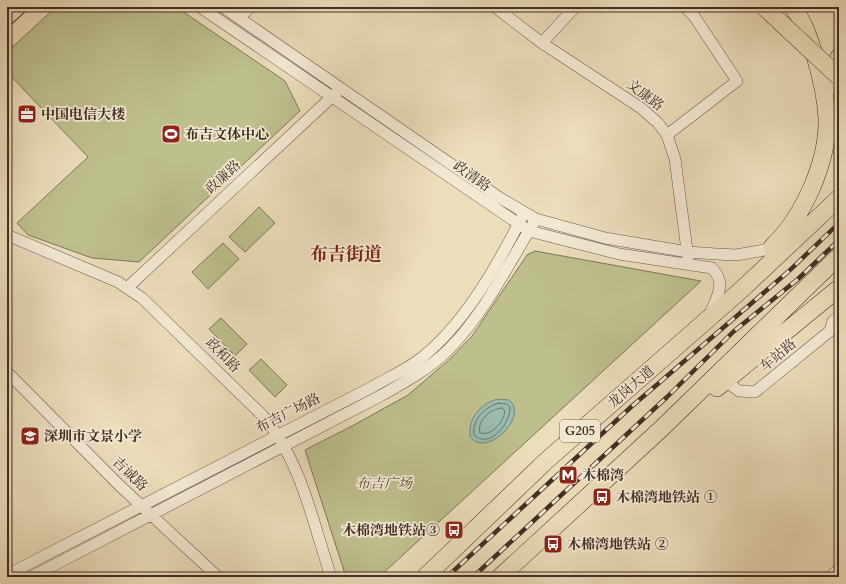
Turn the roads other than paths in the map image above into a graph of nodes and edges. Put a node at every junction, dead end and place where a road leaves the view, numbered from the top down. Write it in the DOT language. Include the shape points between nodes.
graph roads {
  1 [pos="19,7"];
  2 [pos="200,7"];
  3 [pos="223,7"];
  4 [pos="250,7"];
  5 [pos="495,7"];
  6 [pos="575,7"];
  7 [pos="685,7"];
  8 [pos="764,7"];
  9 [pos="792,7"];
  10 [pos="7,18"];
  11 [pos="239,18"];
  12 [pos="542,43"];
  13 [pos="839,56"];
  14 [pos="839,77"];
  15 [pos="341,88"];
  16 [pos="331,97"];
  17 [pos="827,120"];
  18 [pos="667,135"];
  19 [pos="839,198"];
  20 [pos="524,212"];
  21 [pos="536,219"];
  22 [pos="518,224"];
  23 [pos="529,231"];
  24 [pos="7,235"];
  25 [pos="770,249"];
  26 [pos="688,252"];
  27 [pos="839,256"];
  28 [pos="687,265"];
  29 [pos="839,271"];
  30 [pos="127,288"];
  31 [pos="839,288"];
  32 [pos="742,290"];
  33 [pos="839,316"];
  34 [pos="709,318"];
  35 [pos="7,372"];
  36 [pos="726,381"];
  37 [pos="661,429"];
  38 [pos="278,435"];
  39 [pos="284,445"];
  40 [pos="141,506"];
  41 [pos="151,514"];
  42 [pos="839,569"];
  43 [pos="9,574"];
  44 [pos="31,577"];
  45 [pos="218,577"];
  46 [pos="331,577"];
  47 [pos="425,577"];
  48 [pos="500,577"];
  49 [pos="830,577"];
  1 -- 10 [label="main road"];
  2 -- 16 [label="street, 政清路"];
  3 -- 11 [label="street, 政清路"];
  4 -- 11 [label="street"];
  5 -- 12 [label="street, 文康路"];
  6 -- 12 [label="street"];
  7 -- 18 [label="street" via="694,16 737,81"];
  8 -- 14 [label="highway, bridge"];
  9 -- 17 [label="highway" via="804,23 820,74"];
  11 -- 15 [label="street, 政清路"];
  12 -- 18 [label="street, 文康路" via="641,108"];
  13 -- 17 [label="highway"];
  15 -- 16 [label="street, 政廉路"];
  15 -- 20 [label="street, 政清路"];
  16 -- 22 [label="street, 政清路"];
  16 -- 30 [label="street, 政廉路"];
  17 -- 25 [label="highway" via="816,177 804,204 785,235"];
  18 -- 26 [label="street, 文康路" via="675,159"];
  19 -- 32 [label="highway, 龙岗大道 / G205"];
  20 -- 21 [label="street, 政清路"];
  20 -- 22 [label="street, 布吉广场路"];
  21 -- 23 [label="street, 布吉广场路"];
  21 -- 26 [label="street, 政清路" via="605,238"];
  22 -- 23 [label="street, 政清路"];
  22 -- 38 [label="street, 布吉广场路" via="487,279 439,342 416,362 394,375"];
  23 -- 28 [label="street, 政清路" via="619,254"];
  23 -- 39 [label="street, 布吉广场路" via="497,285 471,323 448,350 399,386"];
  24 -- 30 [label="street, 政和路"];
  25 -- 26 [label="street, 政清路" via="736,255"];
  25 -- 32 [label="highway"];
  26 -- 28 [label="street, 文康路"];
  27 -- 37 [label="highway"];
  28 -- 34 [label="street, 政清路" via="712,268 719,276 720,289"];
  29 -- 36 [label="highway"];
  30 -- 38 [label="street, 政和路" via="142,298 263,416"];
  31 -- 36 [label="highway"];
  32 -- 34 [label="highway, 龙岗大道 / G205"];
  33 -- 36 [label="street, 车站路" via="833,320 830,331 755,392 739,391"];
  34 -- 47 [label="highway, 龙岗大道 / G205" via="546,461"];
  35 -- 40 [label="street, 吉诚路"];
  36 -- 37 [label="highway"];
  37 -- 48 [label="highway"];
  38 -- 39 [label="street, 政和路"];
  38 -- 40 [label="street, 布吉广场路"];
  39 -- 41 [label="street, 布吉广场路"];
  39 -- 46 [label="street, 政和路" via="304,493"];
  40 -- 41 [label="street, 吉诚路"];
  40 -- 43 [label="street, 布吉广场路"];
  41 -- 44 [label="street, 布吉广场路"];
  41 -- 45 [label="street, 吉诚路"];
  42 -- 49 [label="street"];
}
